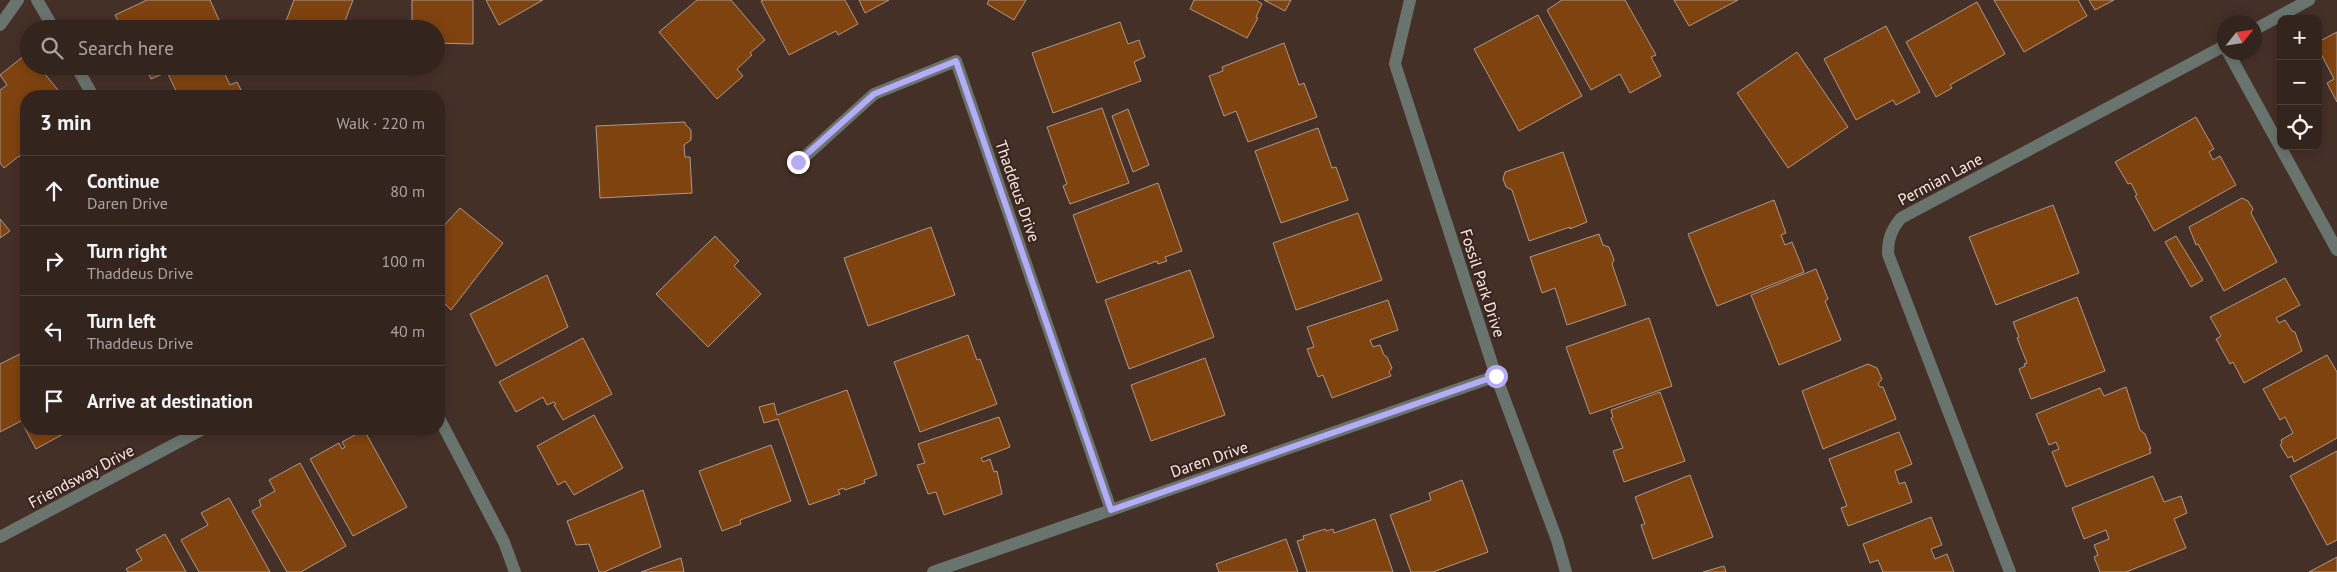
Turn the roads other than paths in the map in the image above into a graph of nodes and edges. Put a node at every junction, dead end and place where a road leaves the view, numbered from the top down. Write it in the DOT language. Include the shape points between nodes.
graph roads {
  1 [pos="18,0"];
  2 [pos="37,0"];
  3 [pos="1410,0"];
  4 [pos="2309,0"];
  5 [pos="49,20"];
  6 [pos="0,25"];
  7 [pos="2262,26"];
  8 [pos="2217,50"];
  9 [pos="2232,60"];
  10 [pos="81,75"];
  11 [pos="90,90"];
  12 [pos="798,162"];
  13 [pos="2337,250"];
  14 [pos="1496,376"];
  15 [pos="445,429"];
  16 [pos="192,435"];
  17 [pos="1111,510"];
  18 [pos="0,537"];
  19 [pos="516,572"];
  20 [pos="933,572"];
  21 [pos="1566,572"];
  22 [pos="2010,572"];
  1 -- 6 [label="street"];
  2 -- 5 [label="street"];
  3 -- 14 [label="street, Fossil Park Drive" via="1395,64"];
  4 -- 7 [label="street"];
  8 -- 22 [label="street, Permian Lane" via="1901,218 1892,228 1888,254"];
  9 -- 13 [label="street"];
  10 -- 11 [label="street"];
  12 -- 17 [label="street, Thaddeus Drive" via="874,94 956,61"];
  14 -- 17 [label="street, Daren Drive"];
  14 -- 21 [label="street, Fossil Park Drive"];
  15 -- 19 [label="street" via="504,542"];
  16 -- 18 [label="street, Friendsway Drive"];
  17 -- 20 [label="street, Daren Drive"];
}
